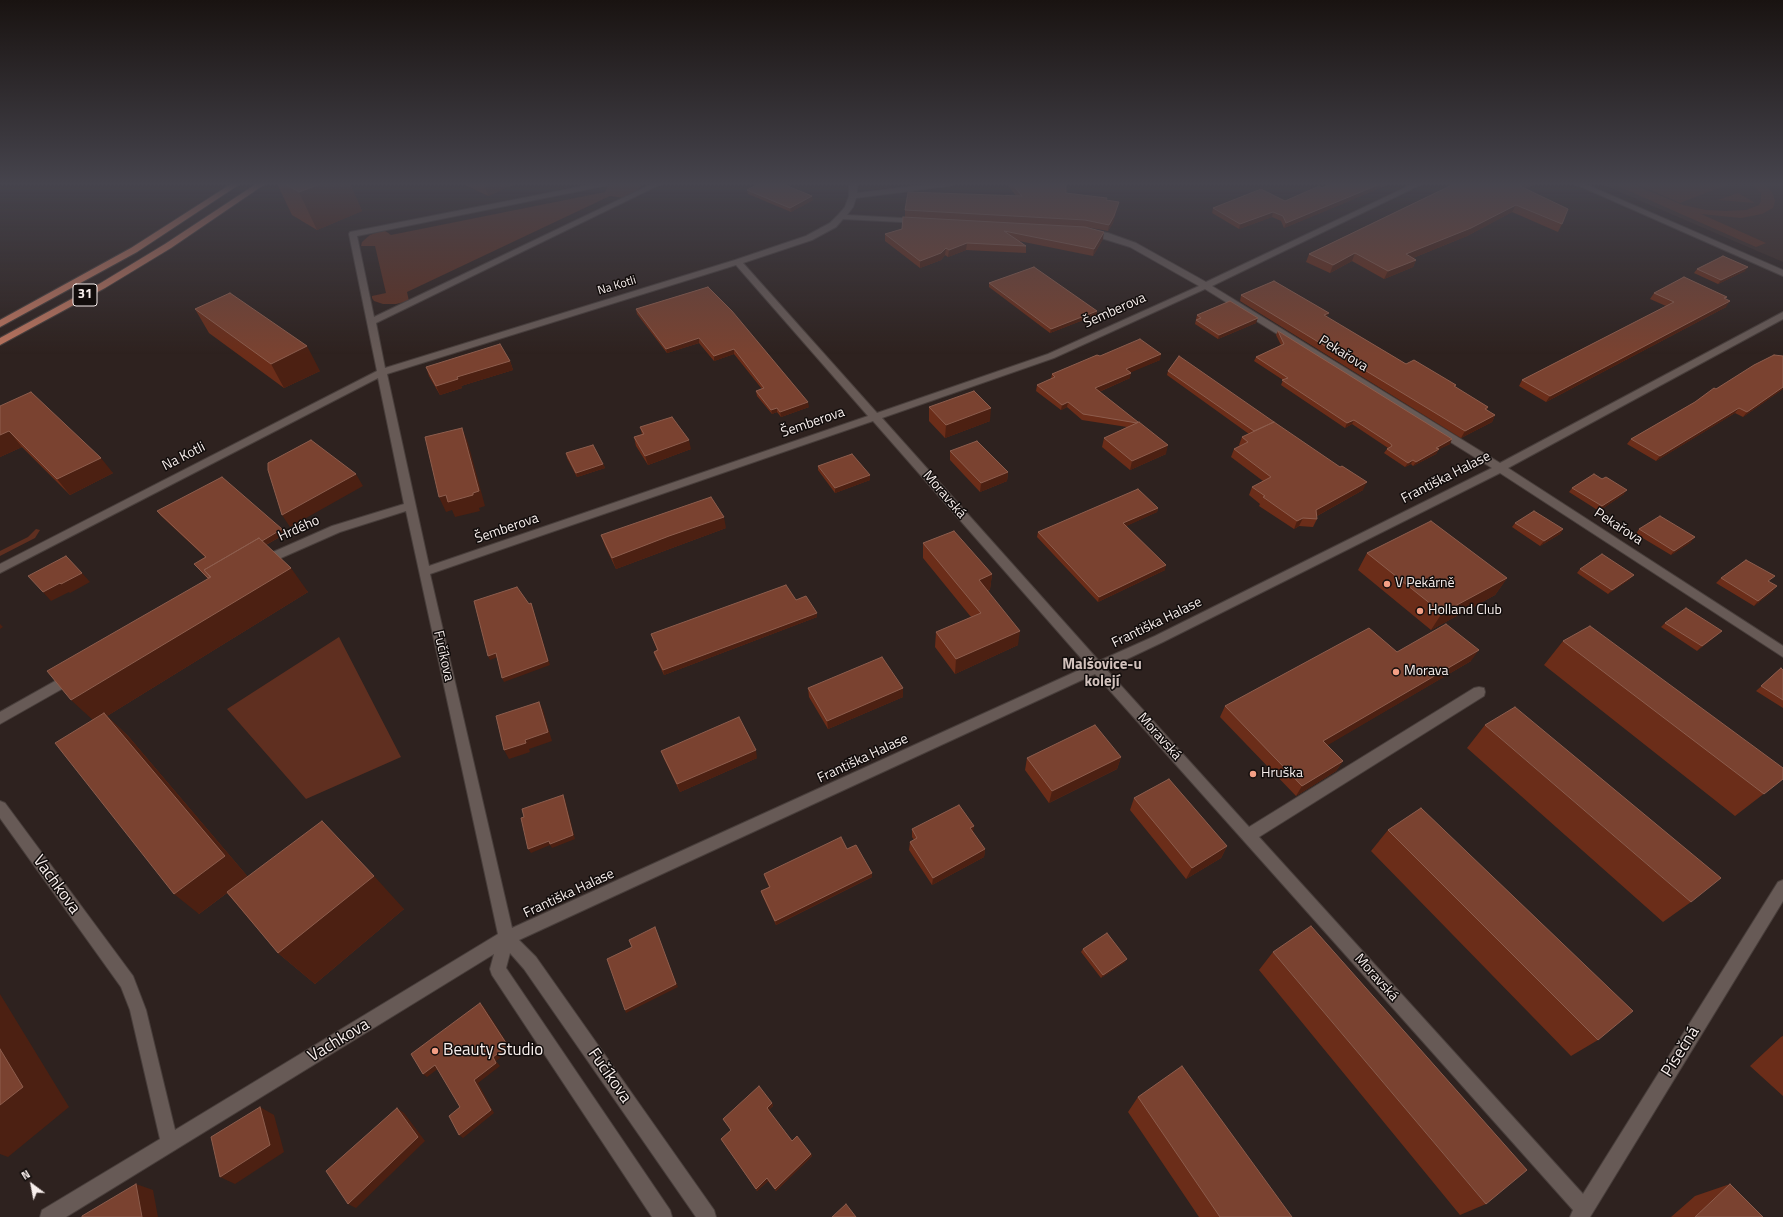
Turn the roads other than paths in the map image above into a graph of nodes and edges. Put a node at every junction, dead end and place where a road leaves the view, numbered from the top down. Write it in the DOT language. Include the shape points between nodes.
graph roads {
  1 [pos="148,241"];
  2 [pos="176,241"];
  3 [pos="354,241"];
  4 [pos="539,241"];
  5 [pos="801,241"];
  6 [pos="1121,241"];
  7 [pos="1299,241"];
  8 [pos="1709,241"];
  9 [pos="738,262"];
  10 [pos="1783,273"];
  11 [pos="1205,286"];
  12 [pos="1783,315"];
  13 [pos="370,322"];
  14 [pos="0,324"];
  15 [pos="0,342"];
  16 [pos="382,372"];
  17 [pos="875,417"];
  18 [pos="1500,468"];
  19 [pos="411,506"];
  20 [pos="257,567"];
  21 [pos="0,569"];
  22 [pos="424,572"];
  23 [pos="1783,652"];
  24 [pos="1097,668"];
  25 [pos="81,671"];
  26 [pos="1479,692"];
  27 [pos="0,719"];
  28 [pos="0,807"];
  29 [pos="1248,836"];
  30 [pos="1783,887"];
  31 [pos="507,938"];
  32 [pos="170,1144"];
  33 [pos="1582,1213"];
  34 [pos="49,1217"];
  35 [pos="663,1217"];
  36 [pos="707,1217"];
  1 -- 14 [label="main road, 31"];
  2 -- 15 [label="main road, 31" via="102,286"];
  3 -- 13 [label="street"];
  4 -- 13 [label="street"];
  5 -- 9 [label="street, Na Kotli"];
  6 -- 11 [label="street, Pekařova"];
  7 -- 11 [label="street, Šemberova"];
  8 -- 10 [label="street"];
  9 -- 16 [label="street, Na Kotli"];
  9 -- 17 [label="street, Moravská"];
  11 -- 17 [label="street, Šemberova" via="1051,356"];
  11 -- 18 [label="street, Pekařova"];
  12 -- 18 [label="street, Františka Halase"];
  13 -- 16 [label="street"];
  16 -- 19 [label="street, Fučíkova"];
  16 -- 21 [label="street, Na Kotli"];
  17 -- 22 [label="street, Šemberova"];
  17 -- 24 [label="street, Moravská"];
  18 -- 23 [label="street, Pekařova"];
  18 -- 24 [label="street, Františka Halase"];
  19 -- 20 [label="street, Hrdého" via="336,529 277,555"];
  19 -- 22 [label="street, Fučíkova"];
  22 -- 31 [label="street, Fučíkova"];
  24 -- 29 [label="street, Moravská"];
  24 -- 31 [label="street, Františka Halase"];
  25 -- 27 [label="street"];
  26 -- 29 [label="street"];
  28 -- 32 [label="street, Vachkova" via="127,982 138,1010"];
  29 -- 33 [label="street, Moravská"];
  30 -- 33 [label="street, Písečná"];
  31 -- 32 [label="street, Vachkova"];
  31 -- 35 [label="street, Fučíkova" via="498,969"];
  31 -- 36 [label="street, Fučíkova" via="530,963"];
  32 -- 34 [label="street, Vachkova"];
}
